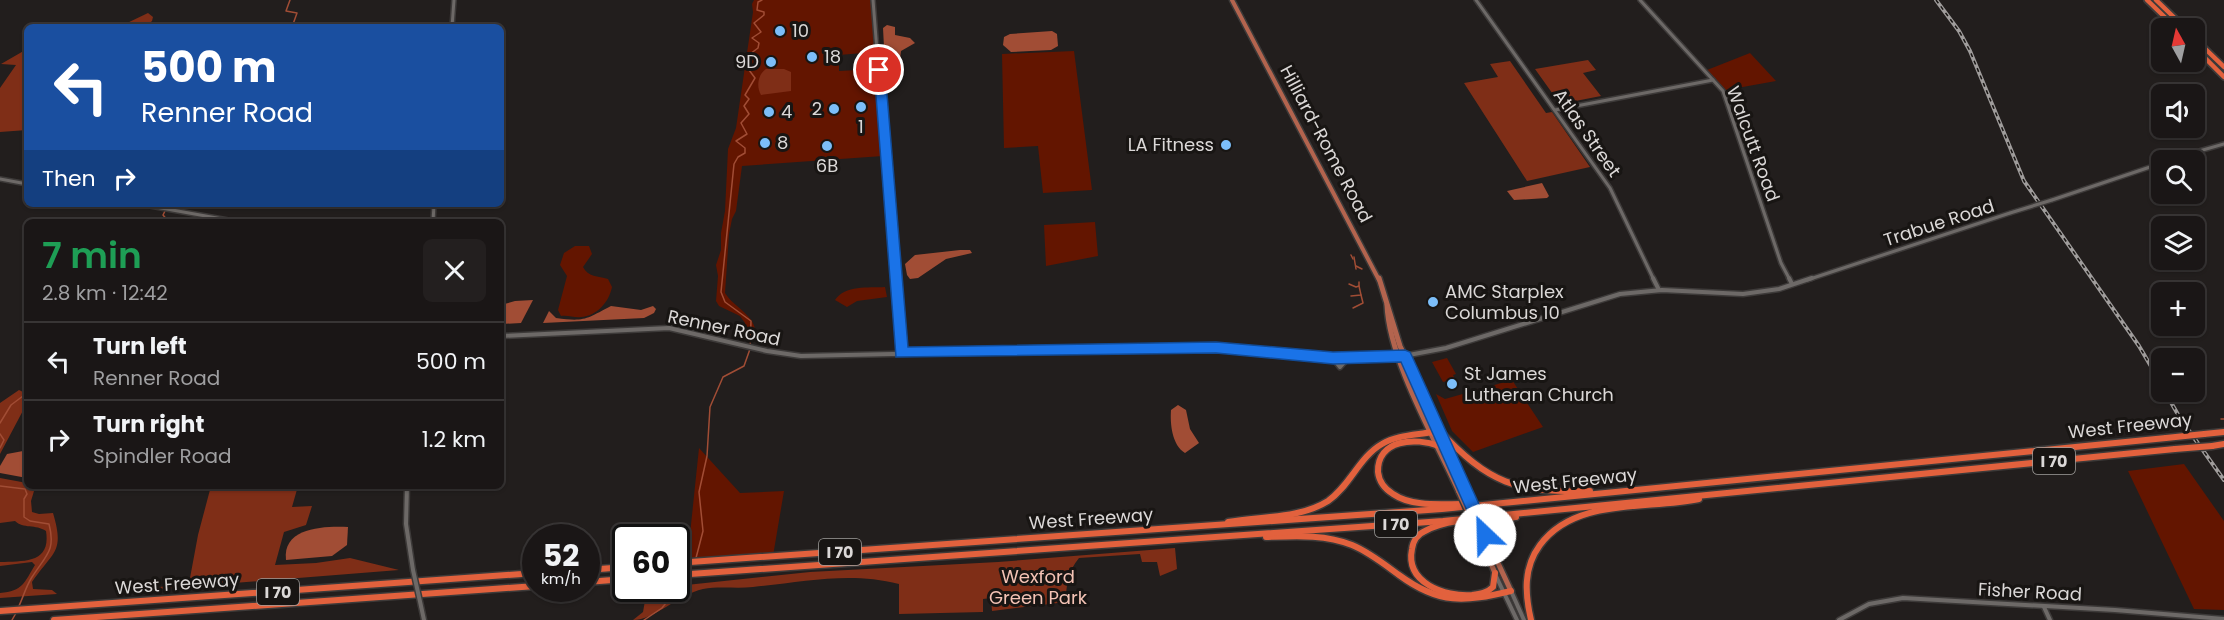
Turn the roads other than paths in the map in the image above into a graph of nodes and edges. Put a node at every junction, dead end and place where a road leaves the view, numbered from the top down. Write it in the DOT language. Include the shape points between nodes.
graph roads {
  1 [pos="454,0"];
  2 [pos="873,0"];
  3 [pos="1232,0"];
  4 [pos="1476,0"];
  5 [pos="1640,0"];
  6 [pos="2147,0"];
  7 [pos="2156,0"];
  8 [pos="2166,18"];
  9 [pos="2175,18"];
  10 [pos="452,24"];
  11 [pos="2205,49"];
  12 [pos="2205,58"];
  13 [pos="2224,67"];
  14 [pos="2224,76"];
  15 [pos="1713,80"];
  16 [pos="1555,110"];
  17 [pos="2224,144"];
  18 [pos="2203,150"];
  19 [pos="2151,167"];
  20 [pos="0,179"];
  21 [pos="24,183"];
  22 [pos="156,207"];
  23 [pos="223,219"];
  24 [pos="1792,285"];
  25 [pos="1659,290"];
  26 [pos="1722,294"];
  27 [pos="1558,312"];
  28 [pos="504,336"];
  29 [pos="901,353"];
  30 [pos="1402,357"];
  31 [pos="1333,358"];
  32 [pos="1347,358"];
  33 [pos="1435,431"];
  34 [pos="2224,432"];
  35 [pos="1441,445"];
  36 [pos="2224,445"];
  37 [pos="1974,456"];
  38 [pos="407,489"];
  39 [pos="1712,495"];
  40 [pos="1496,504"];
  41 [pos="1584,507"];
  42 [pos="1206,526"];
  43 [pos="1482,535"];
  44 [pos="1207,538"];
  45 [pos="690,563"];
  46 [pos="1495,573"];
  47 [pos="522,574"];
  48 [pos="692,574"];
  49 [pos="522,587"];
  50 [pos="1507,592"];
  51 [pos="2044,606"];
  52 [pos="11,610"];
  53 [pos="20,610"];
  54 [pos="0,611"];
  55 [pos="2224,619"];
  56 [pos="54,620"];
  57 [pos="424,620"];
  58 [pos="1516,620"];
  59 [pos="1524,620"];
  60 [pos="1531,620"];
  61 [pos="1839,620"];
  62 [pos="2050,620"];
  1 -- 10 [label="main road"];
  2 -- 29 [label="main road"];
  3 -- 30 [label="main road, Hilliard-Rome Road" via="1376,269"];
  4 -- 16 [label="main road, Atlas Street"];
  5 -- 15 [label="main road, Walcutt Road"];
  6 -- 8 [label="highway"];
  7 -- 9 [label="highway"];
  11 -- 13 [label="highway"];
  12 -- 14 [label="highway"];
  15 -- 16 [label="main road"];
  15 -- 24 [label="main road, Walcutt Road" via="1724,93 1781,263"];
  16 -- 25 [label="main road, Atlas Street" via="1616,198"];
  17 -- 18 [label="main road"];
  19 -- 24 [label="main road, Trabue Road, bridge"];
  20 -- 21 [label="main road"];
  22 -- 23 [label="main road"];
  24 -- 26 [label="main road, Trabue Road" via="1765,292"];
  25 -- 26 [label="main road, Renner Road"];
  25 -- 27 [label="main road, Renner Road" via="1620,294"];
  27 -- 30 [label="main road, Renner Road" via="1446,348"];
  28 -- 29 [label="main road, Renner Road" via="661,327 783,356"];
  29 -- 31 [label="main road, Renner Road" via="1216,348"];
  30 -- 32 [label="main road, Renner Road"];
  30 -- 33 [label="main road, Hilliard-Rome Road"];
  31 -- 32 [label="main road, Renner Road"];
  31 -- 32 [label="main road" via="1340,367"];
  33 -- 35 [label="highway"];
  33 -- 37 [label="highway" via="1484,473 1539,491 1606,490"];
  33 -- 42 [label="highway" via="1383,443 1371,452 1342,491 1310,510"];
  34 -- 37 [label="highway, West Freeway / I 70, bridge"];
  35 -- 40 [label="highway" via="1420,439 1389,448 1378,462 1382,484 1390,494 1407,502"];
  35 -- 43 [label="main road, bridge"];
  36 -- 39 [label="highway, West Freeway / I 70, bridge"];
  37 -- 40 [label="highway, West Freeway / I 70"];
  38 -- 57 [label="main road, bridge" via="406,524"];
  39 -- 41 [label="highway, West Freeway / I 70"];
  39 -- 60 [label="highway" via="1689,502 1587,513 1560,525 1543,540 1530,560 1525,585"];
  40 -- 42 [label="highway, West Freeway / I 70"];
  41 -- 44 [label="highway, West Freeway / I 70"];
  41 -- 46 [label="highway" via="1439,526 1424,531 1412,545 1411,562 1416,573 1442,592 1465,596 1487,592 1494,586"];
  42 -- 45 [label="highway, West Freeway / I 70"];
  43 -- 46 [label="main road"];
  43 -- 50 [label="main road"];
  44 -- 48 [label="highway, West Freeway / I 70"];
  44 -- 50 [label="highway" via="1296,536 1338,541 1375,556 1418,589 1435,596 1463,600"];
  46 -- 50 [label="main road"];
  47 -- 53 [label="highway, West Freeway / I 70"];
  49 -- 56 [label="highway, West Freeway / I 70"];
  50 -- 58 [label="main road"];
  50 -- 59 [label="main road"];
  51 -- 55 [label="main road, Fisher Road"];
  51 -- 61 [label="main road, Fisher Road" via="1896,599 1864,605"];
  51 -- 62 [label="main road"];
  52 -- 53 [label="highway, West Freeway / I 70"];
  52 -- 54 [label="highway, West Freeway / I 70"];
}
